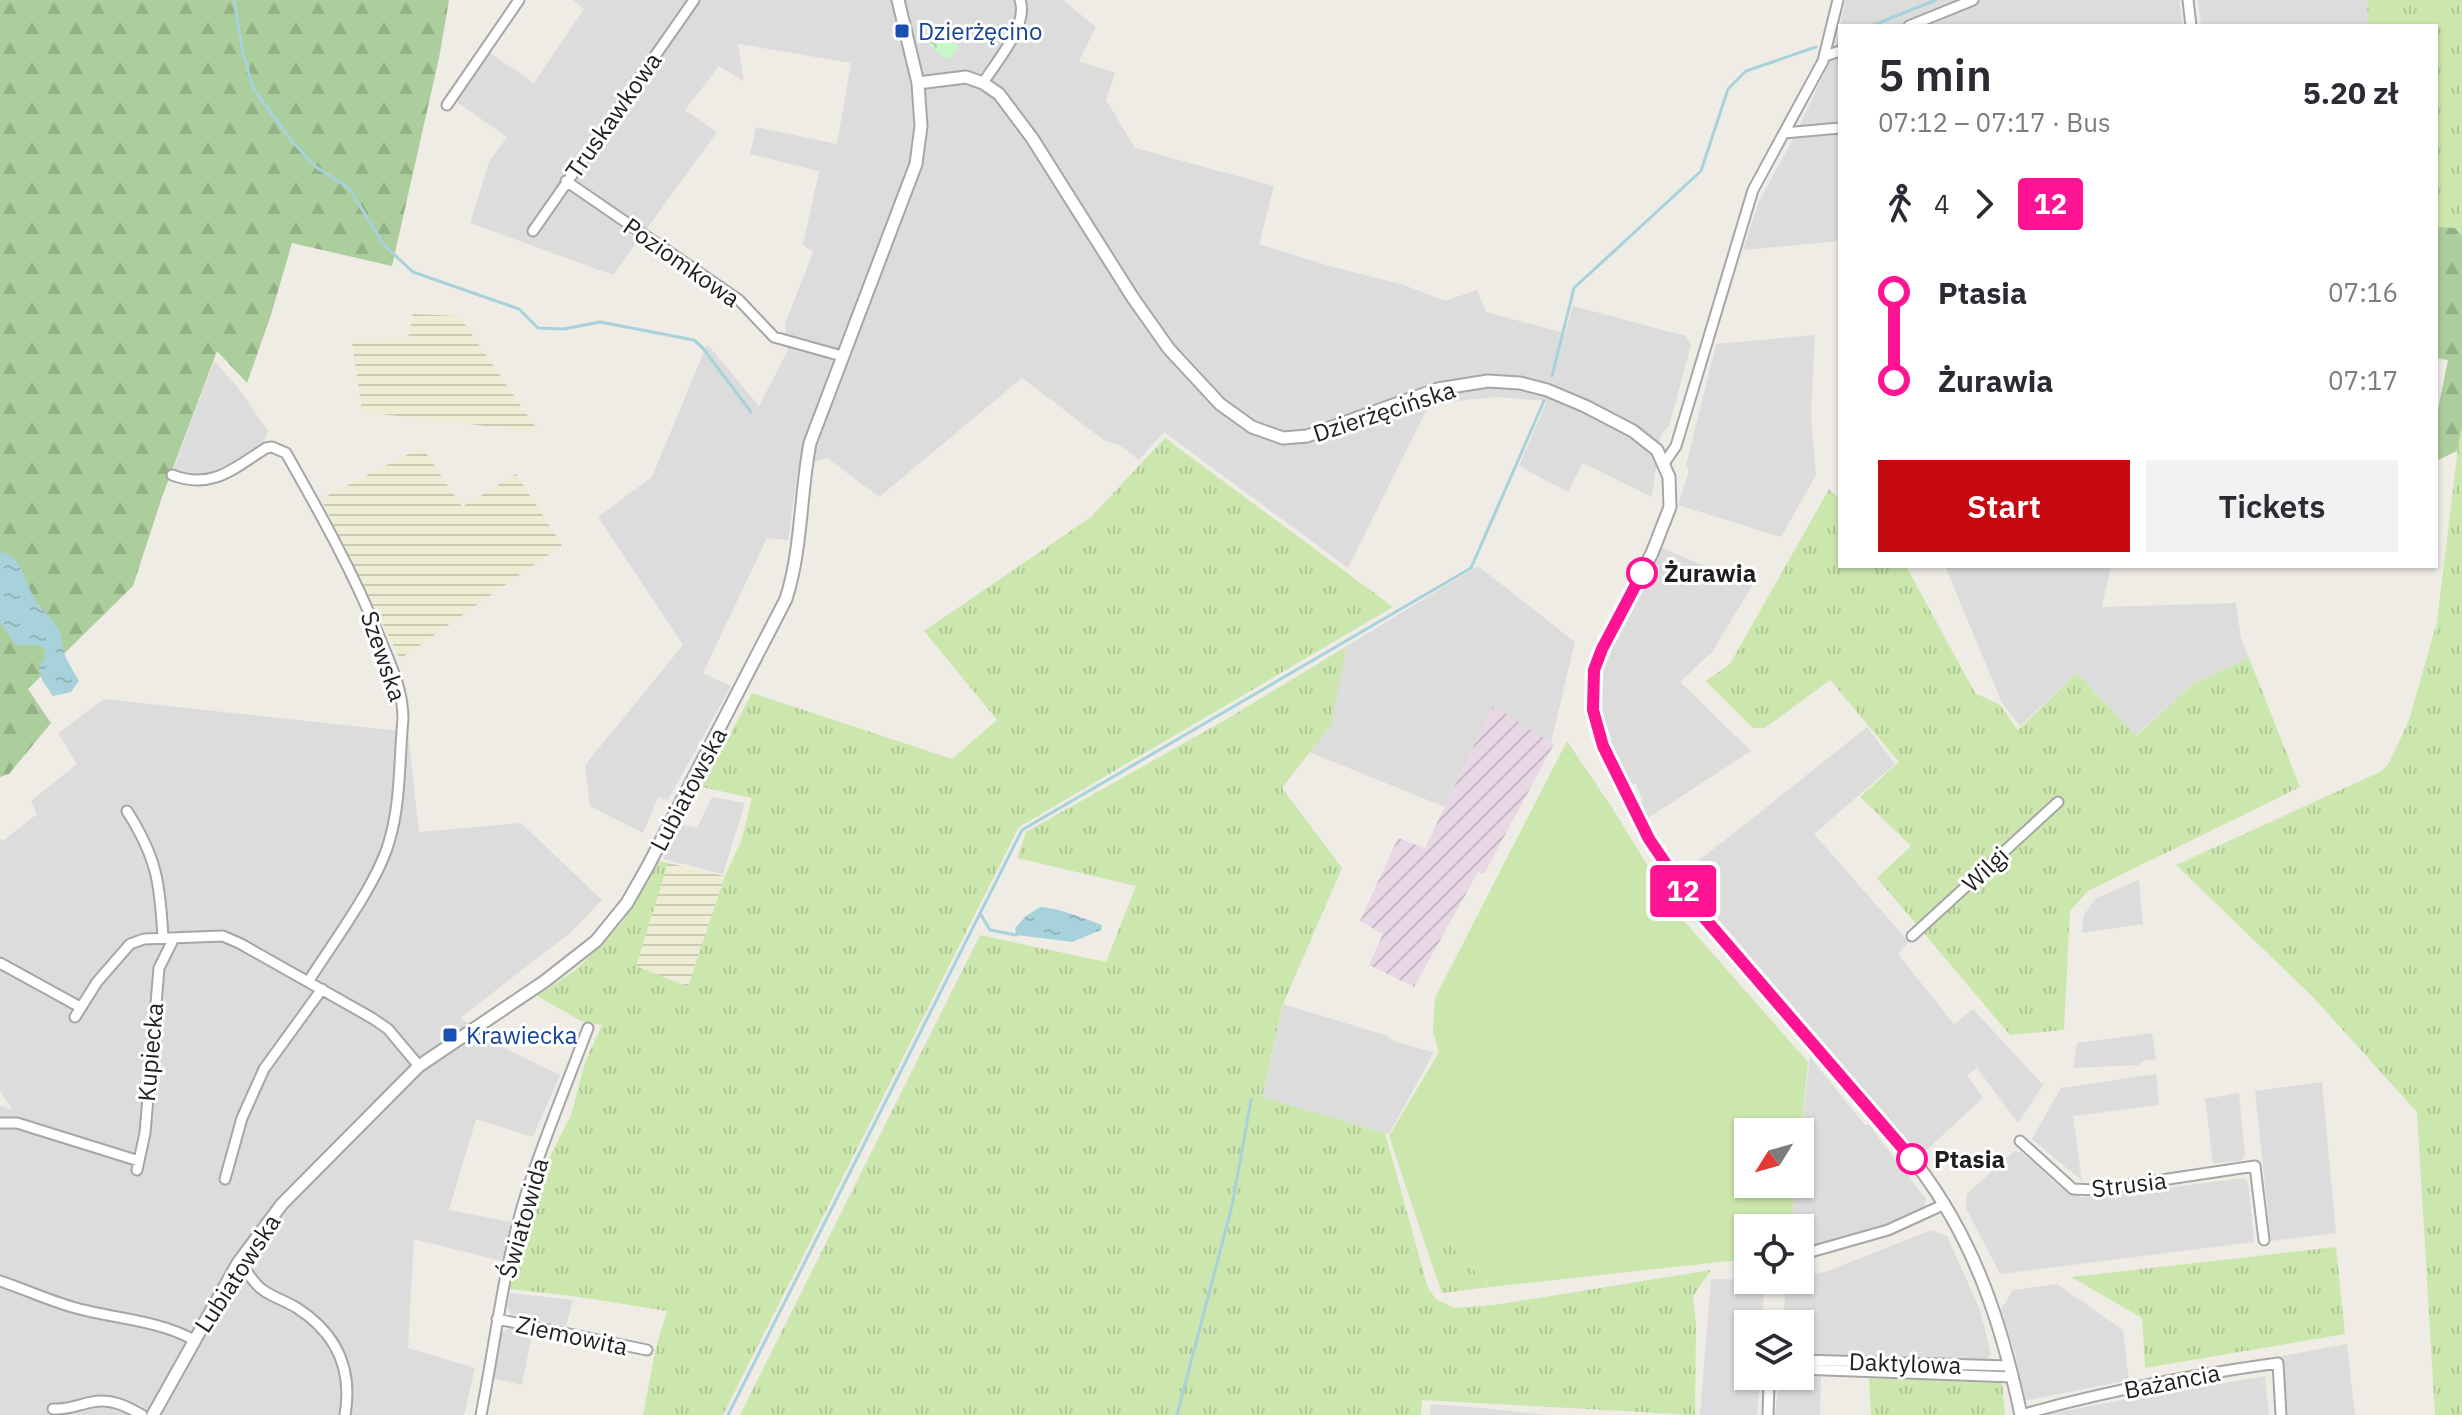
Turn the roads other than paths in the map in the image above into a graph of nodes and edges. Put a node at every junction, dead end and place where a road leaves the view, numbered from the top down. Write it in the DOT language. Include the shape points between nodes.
graph roads {
  1 [pos="519,0"];
  2 [pos="694,0"];
  3 [pos="898,0"];
  4 [pos="1020,0"];
  5 [pos="1838,0"];
  6 [pos="1973,0"];
  7 [pos="2188,0"];
  8 [pos="1914,24"];
  9 [pos="2191,24"];
  10 [pos="1838,52"];
  11 [pos="1825,56"];
  12 [pos="918,83"];
  13 [pos="983,83"];
  14 [pos="447,105"];
  15 [pos="1838,128"];
  16 [pos="1784,133"];
  17 [pos="566,181"];
  18 [pos="533,231"];
  19 [pos="842,356"];
  20 [pos="1665,462"];
  21 [pos="172,475"];
  22 [pos="2058,802"];
  23 [pos="127,811"];
  24 [pos="1912,936"];
  25 [pos="163,938"];
  26 [pos="174,938"];
  27 [pos="0,963"];
  28 [pos="308,982"];
  29 [pos="322,989"];
  30 [pos="80,1007"];
  31 [pos="75,1017"];
  32 [pos="588,1028"];
  33 [pos="419,1066"];
  34 [pos="0,1123"];
  35 [pos="2020,1141"];
  36 [pos="225,1179"];
  37 [pos="1945,1204"];
  38 [pos="2264,1240"];
  39 [pos="1814,1251"];
  40 [pos="238,1263"];
  41 [pos="0,1281"];
  42 [pos="497,1319"];
  43 [pos="194,1340"];
  44 [pos="647,1350"];
  45 [pos="1814,1361"];
  46 [pos="1814,1369"];
  47 [pos="2012,1372"];
  48 [pos="1769,1390"];
  49 [pos="53,1409"];
  50 [pos="142,1415"];
  51 [pos="153,1415"];
  52 [pos="345,1415"];
  53 [pos="481,1415"];
  54 [pos="1768,1415"];
  55 [pos="2021,1415"];
  56 [pos="2281,1415"];
  1 -- 14 [label="street"];
  2 -- 17 [label="street, Truskawkowa"];
  3 -- 12 [label="street, Lubiatowska"];
  4 -- 13 [label="street" via="1019,26"];
  5 -- 11 [label="street"];
  6 -- 8 [label="street"];
  7 -- 9 [label="street"];
  10 -- 11 [label="street"];
  11 -- 16 [label="street"];
  12 -- 13 [label="street" via="966,77"];
  12 -- 19 [label="street, Lubiatowska" via="921,126 916,164"];
  13 -- 20 [label="street, Dzierżęcińska" via="1011,106 1169,349 1220,404 1252,427 1283,438 1307,436 1438,389 1488,381 1520,383 1547,390 1633,431"];
  15 -- 16 [label="street"];
  16 -- 20 [label="street" via="1753,190 1676,446"];
  17 -- 18 [label="street, Truskawkowa"];
  17 -- 19 [label="street, Poziomkowa" via="739,300 774,337"];
  19 -- 33 [label="street, Lubiatowska" via="810,443 796,561 786,599 632,895 606,931 573,961"];
  20 -- 37 [label="street" via="1670,507 1594,670 1593,710 1603,746 1649,839 1695,907"];
  21 -- 28 [label="street, Szewska" via="210,480 266,448 286,453 349,565 398,683 403,719 389,844"];
  22 -- 24 [label="street, Wilgi"];
  23 -- 25 [label="street" via="153,858"];
  25 -- 26 [label="street"];
  25 -- 30 [label="street" via="130,944"];
  26 -- 28 [label="street" via="223,936"];
  26 -- 34 [label="street, Kupiecka" via="159,968 138,1165 17,1123"];
  27 -- 30 [label="street"];
  28 -- 29 [label="street"];
  29 -- 33 [label="street" via="388,1029"];
  29 -- 36 [label="street" via="264,1069 242,1118"];
  30 -- 31 [label="street"];
  32 -- 42 [label="street, Światowida" via="528,1190"];
  33 -- 40 [label="street, Lubiatowska" via="282,1204"];
  35 -- 38 [label="street, Strusia" via="2073,1189 2255,1166"];
  37 -- 39 [label="street" via="1888,1230"];
  37 -- 47 [label="street" via="1980,1270"];
  40 -- 43 [label="street, Lubiatowska"];
  40 -- 52 [label="street" via="262,1290 294,1306 330,1335 344,1369"];
  41 -- 43 [label="street"];
  42 -- 44 [label="street, Ziemowita"];
  42 -- 53 [label="street, Światowida"];
  43 -- 51 [label="street, Lubiatowska"];
  45 -- 47 [label="street, Daktylowa"];
  46 -- 47 [label="street"];
  47 -- 55 [label="street"];
  48 -- 54 [label="street"];
  49 -- 50 [label="street" via="110,1402"];
  55 -- 56 [label="street, Bażancia" via="2140,1386 2278,1363"];
}
